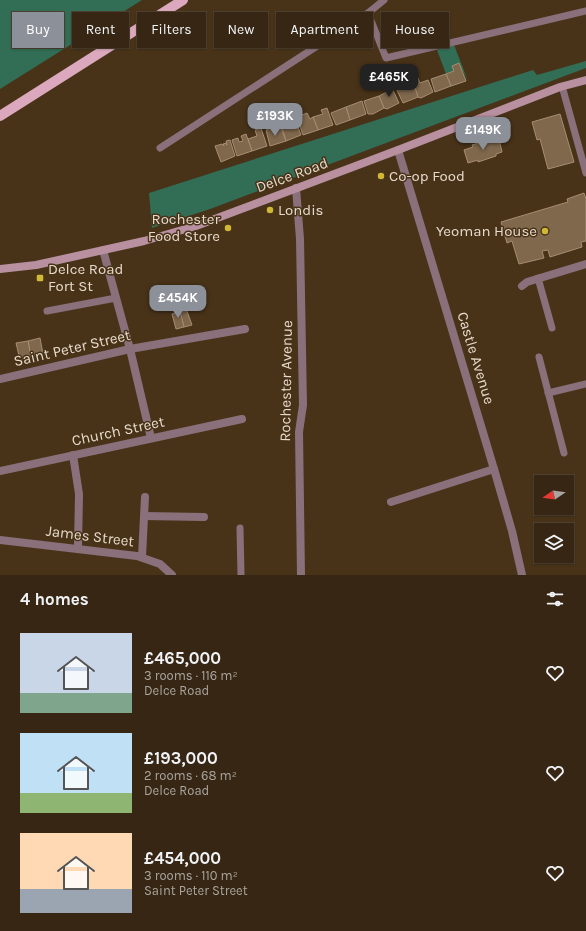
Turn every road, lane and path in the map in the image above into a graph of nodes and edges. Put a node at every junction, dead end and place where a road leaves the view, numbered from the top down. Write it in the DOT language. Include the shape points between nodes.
graph roads {
  1 [pos="183,0"];
  2 [pos="384,0"];
  3 [pos="586,11"];
  4 [pos="369,12"];
  5 [pos="373,26"];
  6 [pos="314,48"];
  7 [pos="586,80"];
  8 [pos="562,86"];
  9 [pos="0,116"];
  10 [pos="160,148"];
  11 [pos="398,150"];
  12 [pos="586,173"];
  13 [pos="296,188"];
  14 [pos="103,250"];
  15 [pos="586,266"];
  16 [pos="0,269"];
  17 [pos="538,278"];
  18 [pos="522,286"];
  19 [pos="116,298"];
  20 [pos="47,311"];
  21 [pos="552,328"];
  22 [pos="246,329"];
  23 [pos="130,349"];
  24 [pos="539,357"];
  25 [pos="0,379"];
  26 [pos="586,384"];
  27 [pos="548,393"];
  28 [pos="242,419"];
  29 [pos="151,438"];
  30 [pos="564,453"];
  31 [pos="73,456"];
  32 [pos="494,469"];
  33 [pos="0,471"];
  34 [pos="145,496"];
  35 [pos="391,502"];
  36 [pos="144,516"];
  37 [pos="204,517"];
  38 [pos="240,528"];
  39 [pos="0,540"];
  40 [pos="78,548"];
  41 [pos="142,557"];
  42 [pos="172,575"];
  43 [pos="241,575"];
  44 [pos="301,575"];
  45 [pos="522,575"];
  1 -- 9 [label="main road"];
  2 -- 4 [label="lane"];
  3 -- 5 [label="lane" via="386,58"];
  6 -- 10 [label="lane"];
  7 -- 8 [label="street, Delce Road"];
  8 -- 11 [label="street, Delce Road"];
  8 -- 12 [label="lane"];
  11 -- 13 [label="street, Delce Road"];
  11 -- 32 [label="street, Castle Avenue"];
  13 -- 14 [label="street, Delce Road" via="196,226"];
  13 -- 44 [label="street, Rochester Avenue" via="300,239 303,403 299,432"];
  14 -- 16 [label="street, Delce Road"];
  14 -- 19 [label="street"];
  15 -- 17 [label="street"];
  17 -- 18 [label="street"];
  17 -- 21 [label="lane"];
  19 -- 20 [label="lane"];
  19 -- 23 [label="street"];
  22 -- 23 [label="street, Saint Peter Street"];
  23 -- 25 [label="street, Saint Peter Street"];
  23 -- 29 [label="street"];
  24 -- 27 [label="lane"];
  26 -- 27 [label="lane"];
  27 -- 30 [label="lane"];
  28 -- 29 [label="street, Church Street"];
  29 -- 31 [label="street, Church Street"];
  31 -- 33 [label="street, Church Street"];
  31 -- 40 [label="street" via="79,494"];
  32 -- 35 [label="street"];
  32 -- 45 [label="street, Castle Avenue"];
  34 -- 36 [label="street"];
  36 -- 37 [label="street"];
  36 -- 41 [label="street"];
  38 -- 43 [label="lane"];
  39 -- 40 [label="street, James Street"];
  40 -- 41 [label="street, James Street"];
  41 -- 42 [label="street, James Street" via="160,564"];
}
